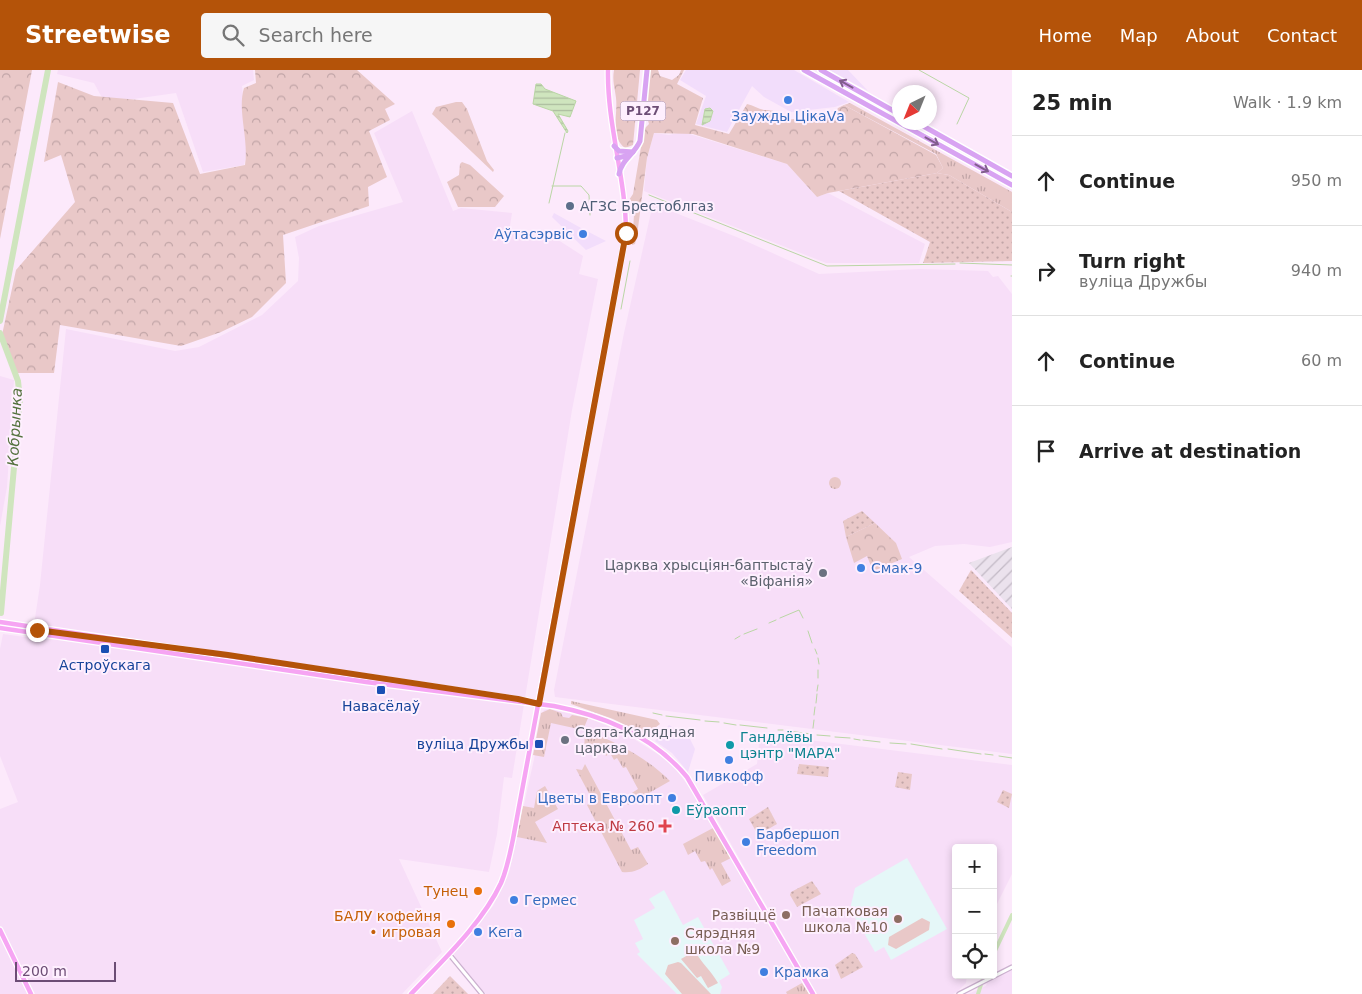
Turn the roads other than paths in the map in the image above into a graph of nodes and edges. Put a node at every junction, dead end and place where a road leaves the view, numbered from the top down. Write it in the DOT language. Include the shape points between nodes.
graph roads {
  1 [pos="608,70"];
  2 [pos="647,70"];
  3 [pos="804,70"];
  4 [pos="821,70"];
  5 [pos="892,110"];
  6 [pos="930,130"];
  7 [pos="614,146"];
  8 [pos="636,151"];
  9 [pos="617,158"];
  10 [pos="619,174"];
  11 [pos="1012,176"];
  12 [pos="1012,184"];
  13 [pos="0,622"];
  14 [pos="30,626"];
  15 [pos="0,628"];
  16 [pos="29,632"];
  17 [pos="68,632"];
  18 [pos="158,645"];
  19 [pos="119,646"];
  20 [pos="195,651"];
  21 [pos="157,652"];
  22 [pos="234,656"];
  23 [pos="197,657"];
  24 [pos="233,662"];
  25 [pos="270,662"];
  26 [pos="360,675"];
  27 [pos="322,676"];
  28 [pos="395,680"];
  29 [pos="359,681"];
  30 [pos="539,704"];
  31 [pos="0,930"];
  32 [pos="449,953"];
  33 [pos="1012,967"];
  34 [pos="31,994"];
  35 [pos="411,994"];
  36 [pos="482,994"];
  37 [pos="813,994"];
  38 [pos="959,994"];
  1 -- 7 [label="main road, Р127"];
  2 -- 8 [label="highway, Р127" via="640,141"];
  3 -- 12 [label="highway, one-way"];
  5 -- 4 [label="highway, one-way"];
  6 -- 11 [label="highway"];
  7 -- 8 [label="highway" via="624,153"];
  7 -- 9 [label="main road, Р127"];
  8 -- 9 [label="highway"];
  8 -- 10 [label="highway, Р127" via="621,164"];
  9 -- 10 [label="main road, Р127"];
  10 -- 30 [label="main road, Р127" via="626,233"];
  13 -- 14 [label="main road"];
  14 -- 15 [label="main road" via="25,630"];
  14 -- 17 [label="main road"];
  15 -- 16 [label="main road"];
  16 -- 17 [label="main road" via="33,629"];
  16 -- 19 [label="main road"];
  17 -- 18 [label="main road"];
  18 -- 19 [label="main road" via="153,648"];
  18 -- 20 [label="main road"];
  19 -- 21 [label="main road"];
  20 -- 21 [label="main road" via="161,648"];
  20 -- 22 [label="main road"];
  21 -- 23 [label="main road"];
  22 -- 23 [label="main road" via="230,660"];
  22 -- 25 [label="main road"];
  23 -- 24 [label="main road"];
  24 -- 25 [label="main road" via="236,659"];
  24 -- 27 [label="main road"];
  25 -- 26 [label="main road"];
  26 -- 27 [label="main road" via="356,678"];
  26 -- 28 [label="main road"];
  27 -- 29 [label="main road"];
  28 -- 29 [label="main road" via="364,678"];
  28 -- 30 [label="main road"];
  29 -- 30 [label="main road"];
  30 -- 32 [label="main road" via="505,873 481,915"];
  30 -- 37 [label="main road" via="598,716 649,741 672,758 705,804"];
  31 -- 34 [label="main road"];
  32 -- 35 [label="main road"];
  32 -- 36 [label="street"];
  33 -- 38 [label="street"];
}
